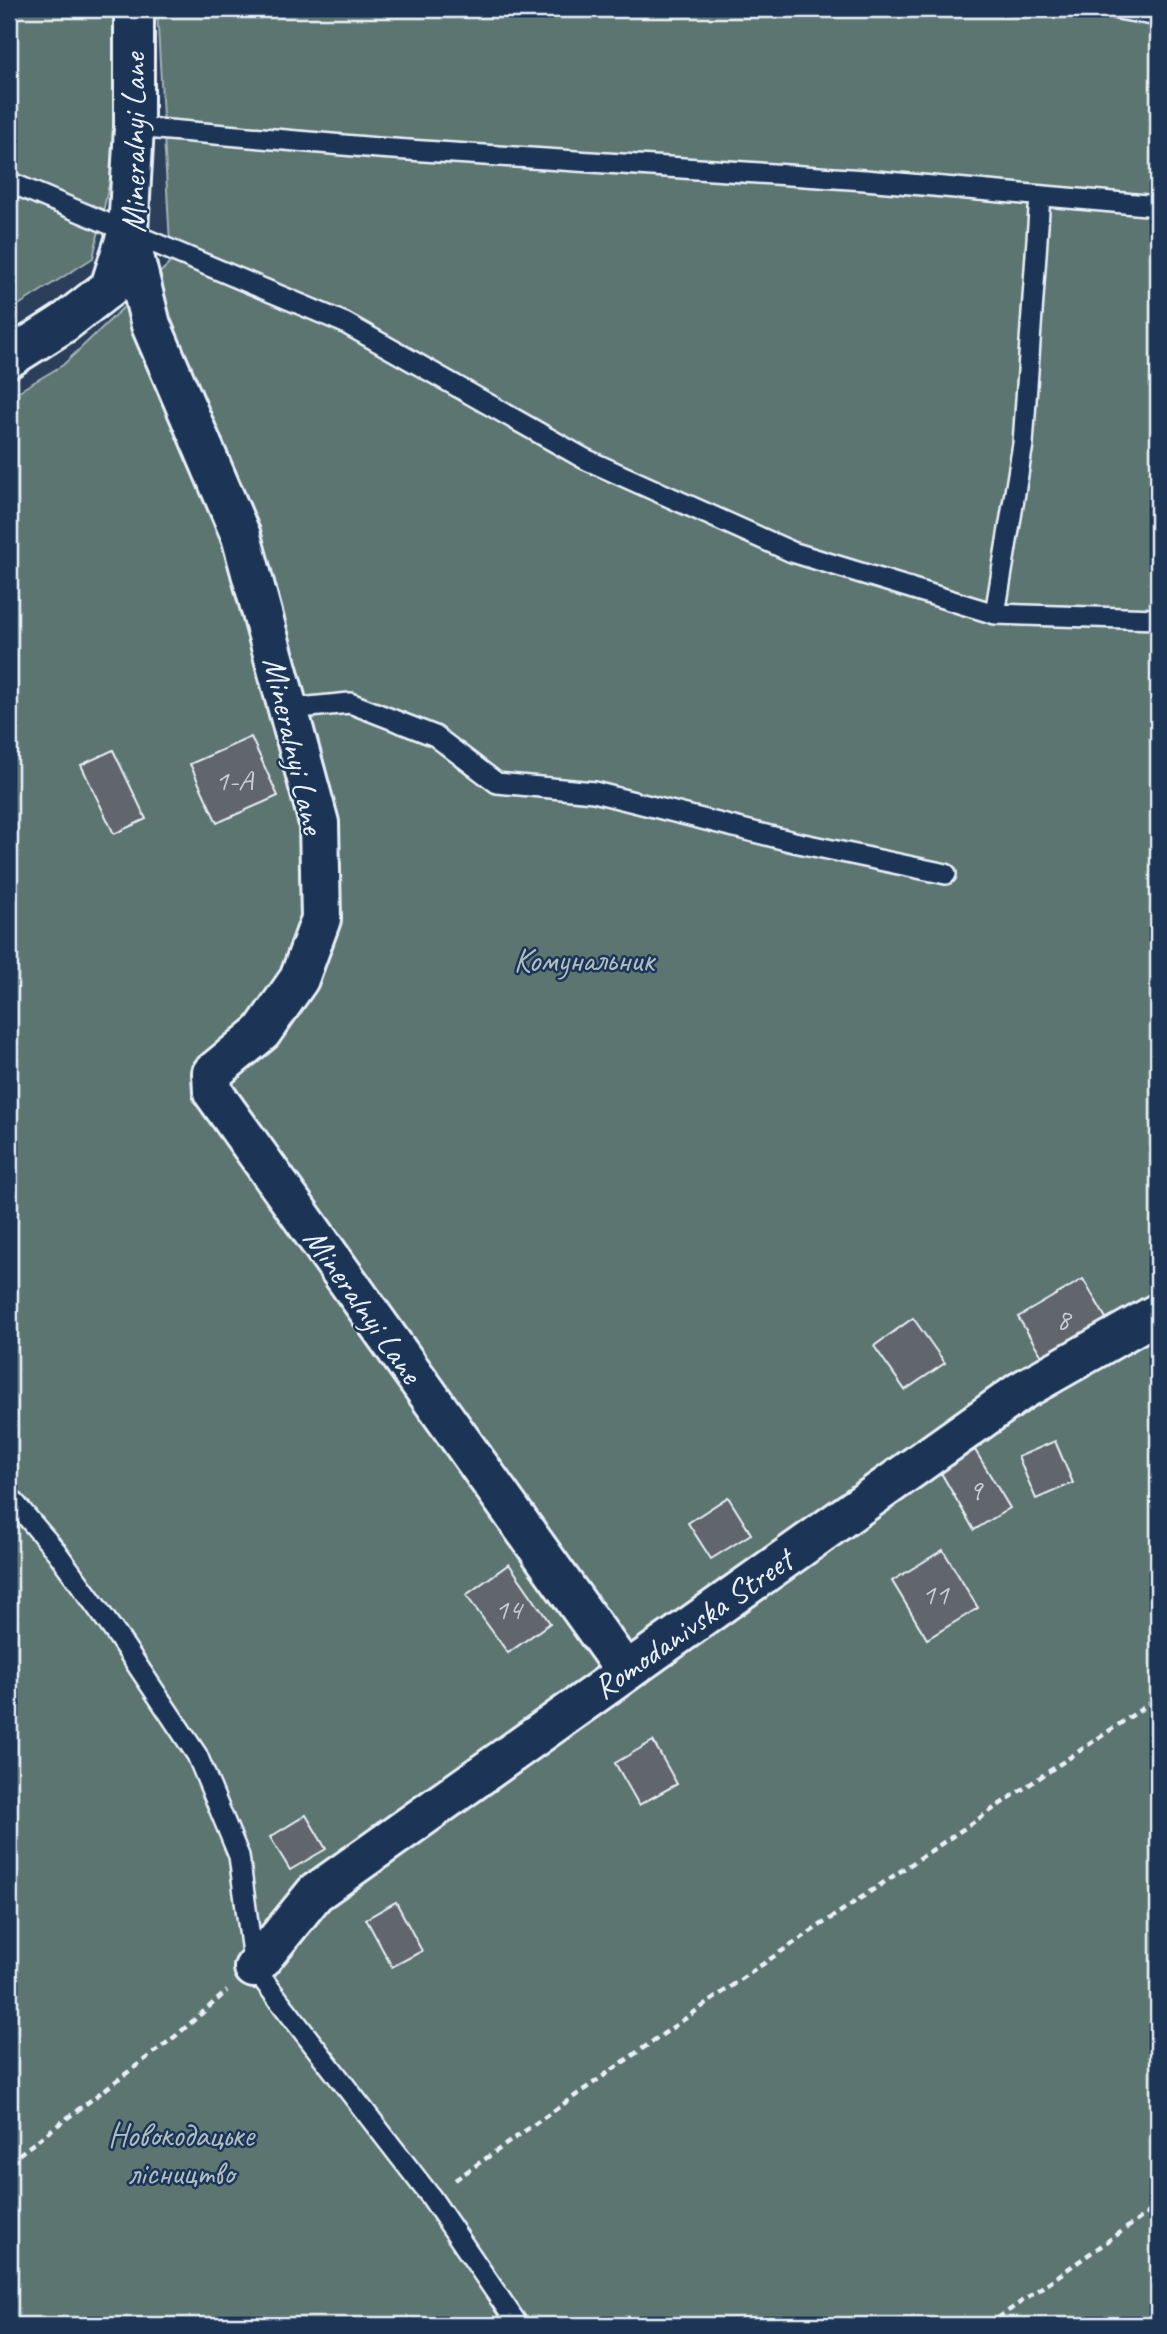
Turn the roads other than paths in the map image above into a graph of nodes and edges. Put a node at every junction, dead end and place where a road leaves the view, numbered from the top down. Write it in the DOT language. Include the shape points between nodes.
graph roads {
  1 [pos="134,9"];
  2 [pos="1118,9"];
  3 [pos="1158,16"];
  4 [pos="134,127"];
  5 [pos="9,182"];
  6 [pos="1040,196"];
  7 [pos="1158,206"];
  8 [pos="128,231"];
  9 [pos="9,358"];
  10 [pos="995,614"];
  11 [pos="1158,619"];
  12 [pos="289,709"];
  13 [pos="946,874"];
  14 [pos="1158,1313"];
  15 [pos="9,1496"];
  16 [pos="625,1671"];
  17 [pos="254,1968"];
  18 [pos="518,2325"];
  1 -- 4 [label="street, Mineralnyi Lane"];
  2 -- 3 [label="lane"];
  4 -- 6 [label="lane"];
  4 -- 8 [label="street, Mineralnyi Lane"];
  5 -- 8 [label="lane"];
  6 -- 7 [label="lane"];
  6 -- 10 [label="lane" via="1023,444"];
  8 -- 9 [label="street" via="110,287"];
  8 -- 10 [label="lane" via="345,323 585,458 792,552"];
  8 -- 12 [label="street, Mineralnyi Lane" via="151,325 240,536"];
  10 -- 11 [label="lane"];
  12 -- 13 [label="lane" via="350,703 435,736 497,783 594,792"];
  12 -- 16 [label="street, Mineralnyi Lane" via="319,823 321,919 299,979 261,1032 212,1073 213,1092"];
  14 -- 16 [label="street, Romodanivska Street" via="1021,1391"];
  15 -- 17 [label="lane" via="56,1551 197,1755 239,1856"];
  16 -- 17 [label="street, Romodanivska Street" via="315,1893"];
  17 -- 18 [label="lane" via="431,2197"];
}
